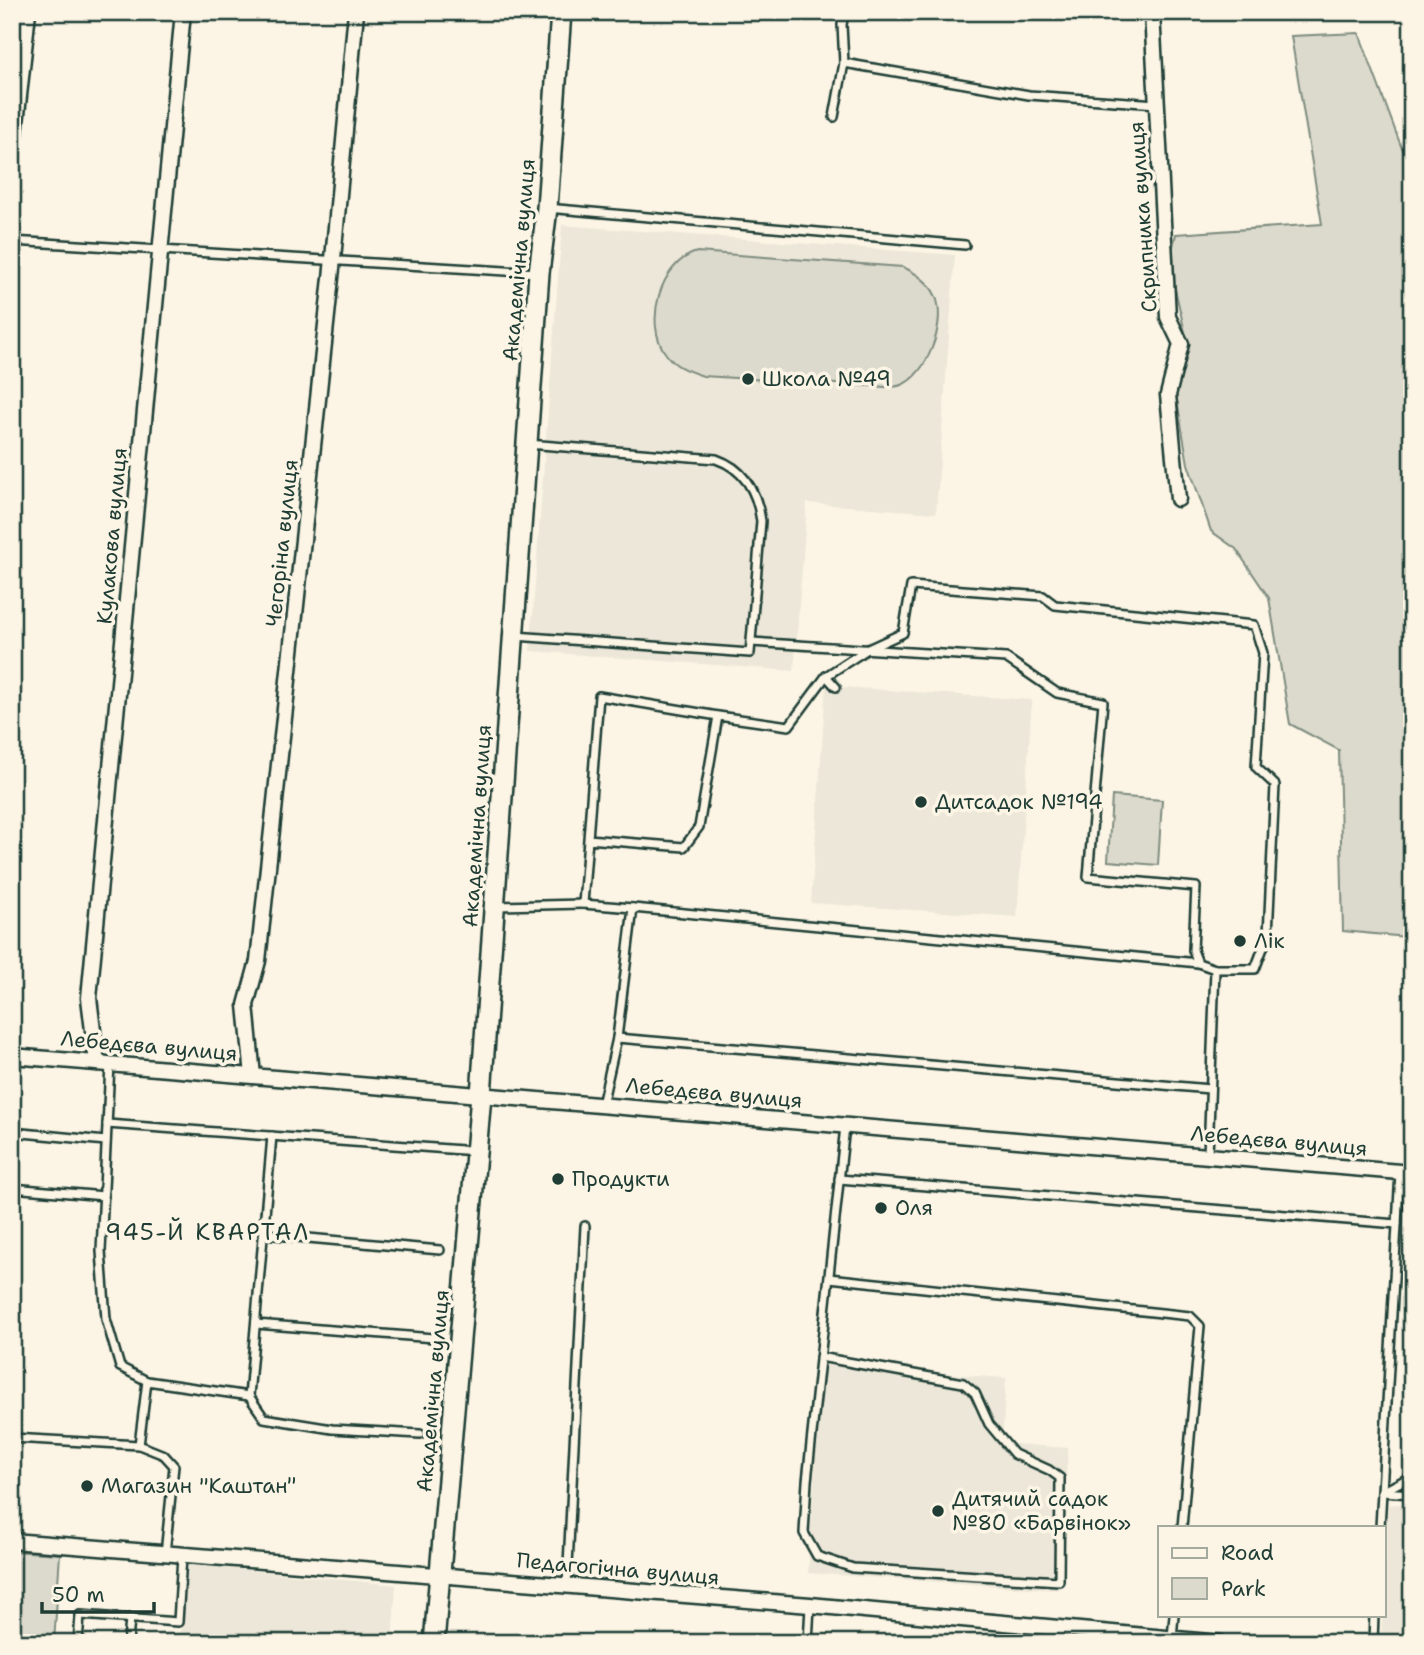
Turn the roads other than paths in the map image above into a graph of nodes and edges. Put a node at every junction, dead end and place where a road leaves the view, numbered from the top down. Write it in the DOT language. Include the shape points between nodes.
graph roads {
  1 [pos="28,12"];
  2 [pos="183,12"];
  3 [pos="356,12"];
  4 [pos="561,12"];
  5 [pos="844,12"];
  6 [pos="1152,12"];
  7 [pos="844,63"];
  8 [pos="1157,104"];
  9 [pos="834,117"];
  10 [pos="12,162"];
  11 [pos="547,208"];
  12 [pos="12,242"];
  13 [pos="965,245"];
  14 [pos="159,250"];
  15 [pos="333,259"];
  16 [pos="539,273"];
  17 [pos="527,444"];
  18 [pos="1178,499"];
  19 [pos="514,636"];
  20 [pos="751,642"];
  21 [pos="866,650"];
  22 [pos="826,676"];
  23 [pos="836,687"];
  24 [pos="718,716"];
  25 [pos="588,839"];
  26 [pos="583,904"];
  27 [pos="494,906"];
  28 [pos="632,908"];
  29 [pos="1198,963"];
  30 [pos="1215,969"];
  31 [pos="617,1038"];
  32 [pos="12,1055"];
  33 [pos="104,1063"];
  34 [pos="253,1076"];
  35 [pos="1210,1089"];
  36 [pos="481,1095"];
  37 [pos="602,1105"];
  38 [pos="107,1124"];
  39 [pos="845,1125"];
  40 [pos="12,1132"];
  41 [pos="272,1136"];
  42 [pos="106,1141"];
  43 [pos="477,1151"];
  44 [pos="1208,1156"];
  45 [pos="1406,1173"];
  46 [pos="839,1179"];
  47 [pos="12,1188"];
  48 [pos="104,1196"];
  49 [pos="1397,1224"];
  50 [pos="585,1226"];
  51 [pos="264,1234"];
  52 [pos="440,1250"];
  53 [pos="829,1278"];
  54 [pos="256,1324"];
  55 [pos="433,1338"];
  56 [pos="820,1357"];
  57 [pos="147,1381"];
  58 [pos="250,1396"];
  59 [pos="420,1434"];
  60 [pos="12,1438"];
  61 [pos="139,1445"];
  62 [pos="1412,1476"];
  63 [pos="1382,1492"];
  64 [pos="1412,1494"];
  65 [pos="1182,1526"];
  66 [pos="1380,1526"];
  67 [pos="12,1541"];
  68 [pos="165,1554"];
  69 [pos="182,1556"];
  70 [pos="440,1576"];
  71 [pos="567,1586"];
  72 [pos="810,1605"];
  73 [pos="1174,1616"];
  74 [pos="1374,1616"];
  75 [pos="130,1618"];
  76 [pos="1172,1638"];
  77 [pos="78,1643"];
  78 [pos="128,1643"];
  79 [pos="434,1643"];
  80 [pos="808,1643"];
  81 [pos="1220,1643"];
  82 [pos="1370,1643"];
  1 -- 10 [label="street"];
  2 -- 14 [label="street, Кулакова вулиця"];
  3 -- 15 [label="street, Чегоріна вулиця"];
  4 -- 11 [label="main road, Академічна вулиця"];
  5 -- 7 [label="lane"];
  6 -- 8 [label="street, Скрипника вулиця"];
  7 -- 8 [label="lane" via="1029,95"];
  7 -- 9 [label="lane"];
  8 -- 18 [label="street, Скрипника вулиця" via="1168,317 1181,344 1168,396"];
  11 -- 13 [label="lane"];
  11 -- 16 [label="main road, Академічна вулиця"];
  12 -- 14 [label="lane"];
  14 -- 15 [label="lane"];
  14 -- 33 [label="street, Кулакова вулиця" via="89,998"];
  15 -- 16 [label="lane"];
  15 -- 34 [label="street, Чегоріна вулиця" via="258,961 246,1005"];
  16 -- 17 [label="main road, Академічна вулиця"];
  17 -- 19 [label="main road, Академічна вулиця"];
  17 -- 20 [label="lane" via="716,458 738,471 755,492 761,522"];
  19 -- 20 [label="lane" via="750,653"];
  19 -- 27 [label="main road, Академічна вулиця"];
  20 -- 21 [label="lane"];
  21 -- 22 [label="lane"];
  21 -- 29 [label="lane" via="1006,658 1057,693 1103,702 1088,877 1196,887 1194,950"];
  21 -- 30 [label="lane" via="903,633 911,586 1043,596 1055,605 1254,625 1263,653 1256,767 1275,785 1268,935 1255,969"];
  22 -- 23 [label="lane"];
  22 -- 24 [label="lane" via="789,726"];
  24 -- 25 [label="lane" via="699,827 684,847"];
  24 -- 25 [label="lane" via="599,695"];
  25 -- 26 [label="lane"];
  26 -- 27 [label="lane"];
  26 -- 28 [label="lane"];
  27 -- 36 [label="main road, Академічна вулиця"];
  28 -- 29 [label="lane"];
  28 -- 31 [label="lane"];
  29 -- 30 [label="lane"];
  30 -- 35 [label="lane"];
  31 -- 35 [label="lane"];
  31 -- 37 [label="lane"];
  32 -- 33 [label="street, Лебедєва вулиця"];
  33 -- 34 [label="street, Лебедєва вулиця"];
  33 -- 38 [label="lane"];
  34 -- 36 [label="street, Лебедєва вулиця"];
  35 -- 44 [label="lane"];
  36 -- 37 [label="street, Лебедєва вулиця"];
  36 -- 43 [label="main road, Академічна вулиця"];
  37 -- 39 [label="street, Лебедєва вулиця"];
  38 -- 41 [label="lane"];
  38 -- 42 [label="lane"];
  39 -- 44 [label="street, Лебедєва вулиця"];
  39 -- 46 [label="lane"];
  40 -- 42 [label="lane"];
  41 -- 43 [label="lane"];
  41 -- 51 [label="lane"];
  42 -- 48 [label="lane"];
  43 -- 70 [label="main road, Академічна вулиця"];
  44 -- 45 [label="street, Лебедєва вулиця"];
  45 -- 49 [label="lane"];
  46 -- 49 [label="lane"];
  46 -- 53 [label="lane"];
  47 -- 48 [label="lane"];
  48 -- 57 [label="lane" via="101,1251 106,1319 120,1367"];
  49 -- 63 [label="lane"];
  50 -- 71 [label="lane"];
  51 -- 52 [label="lane"];
  51 -- 54 [label="lane"];
  53 -- 56 [label="lane"];
  53 -- 65 [label="lane" via="1190,1316 1200,1326"];
  54 -- 55 [label="lane"];
  54 -- 58 [label="lane"];
  56 -- 56 [label="lane" via="804,1533 817,1556 853,1568 1059,1581 1060,1478 1014,1454 989,1424 975,1393 963,1383"];
  57 -- 58 [label="lane"];
  57 -- 61 [label="lane"];
  58 -- 59 [label="lane" via="264,1418 332,1429"];
  60 -- 61 [label="lane"];
  61 -- 68 [label="lane" via="164,1455 173,1466"];
  62 -- 63 [label="lane"];
  63 -- 64 [label="lane"];
  63 -- 66 [label="lane"];
  67 -- 68 [label="street, Педагогічна вулиця"];
  68 -- 69 [label="street, Педагогічна вулиця"];
  69 -- 70 [label="street, Педагогічна вулиця"];
  69 -- 75 [label="lane" via="177,1622"];
  70 -- 71 [label="street, Педагогічна вулиця"];
  70 -- 79 [label="main road, Академічна вулиця"];
  71 -- 72 [label="street, Педагогічна вулиця"];
  72 -- 76 [label="street, Педагогічна вулиця"];
  72 -- 80 [label="lane"];
  73 -- 76 [label="lane"];
  74 -- 82 [label="lane"];
  75 -- 77 [label="lane" via="80,1615"];
  75 -- 78 [label="lane"];
  76 -- 81 [label="street, Педагогічна вулиця"];
}
